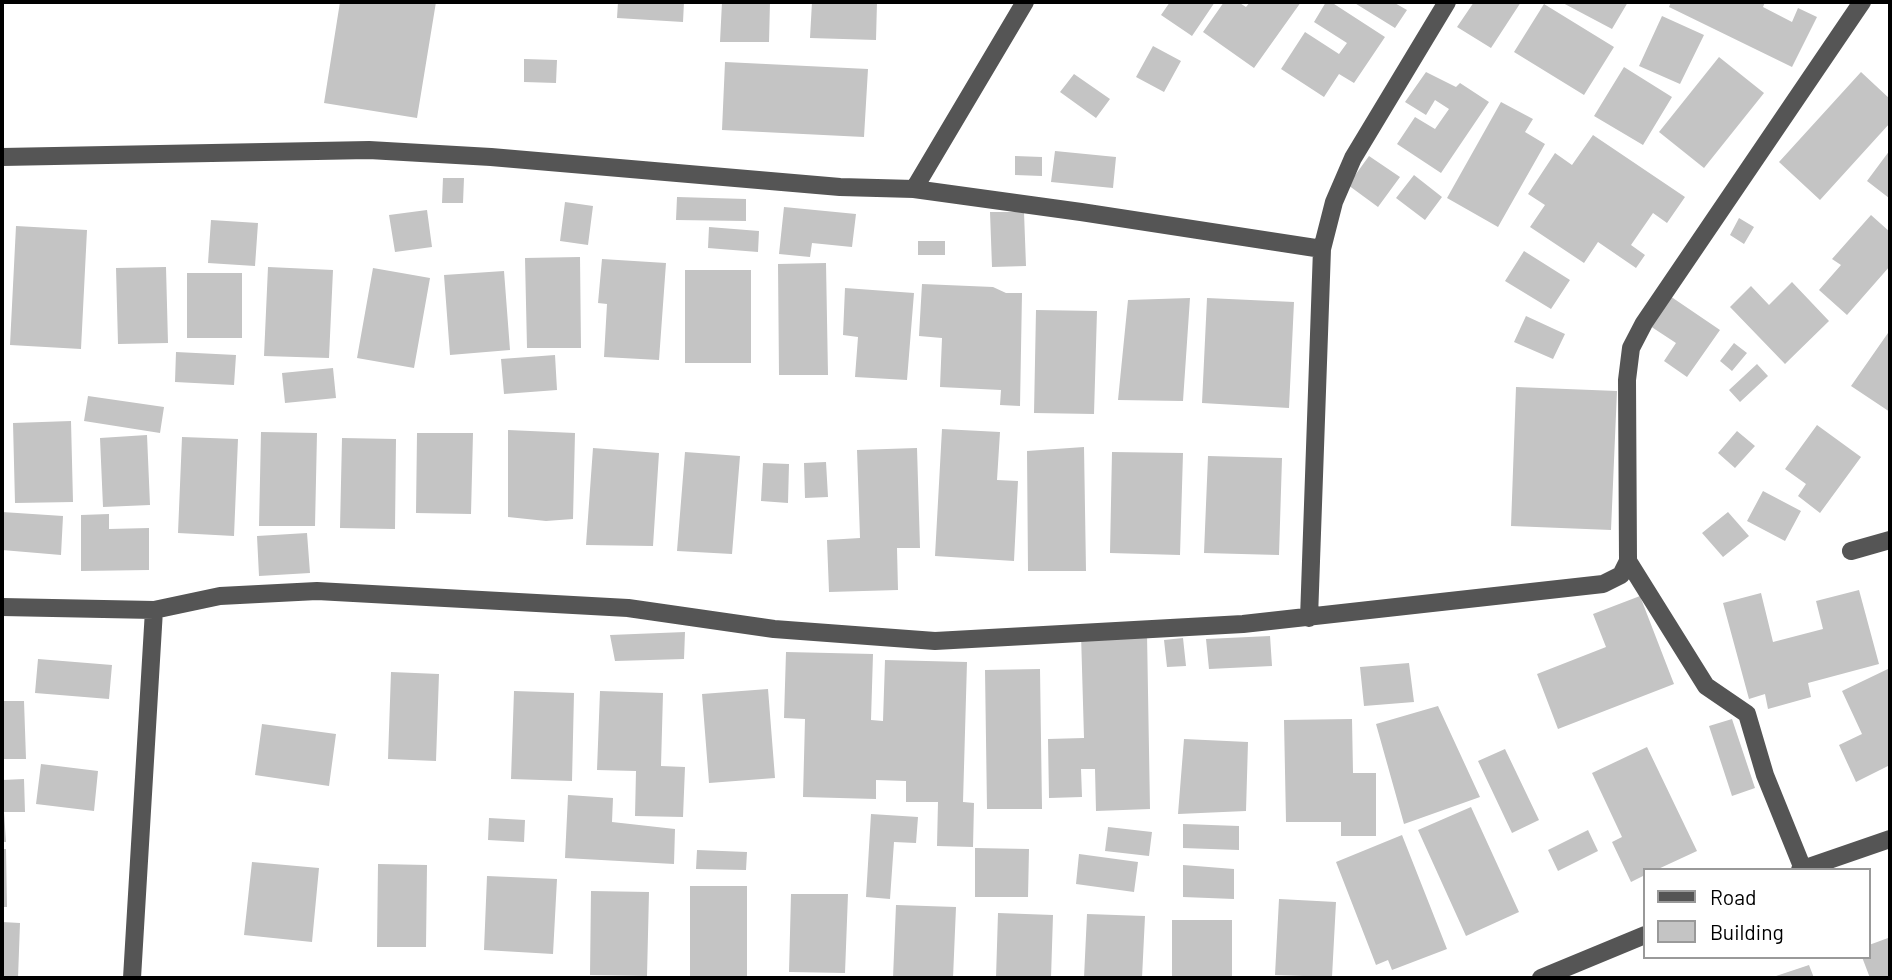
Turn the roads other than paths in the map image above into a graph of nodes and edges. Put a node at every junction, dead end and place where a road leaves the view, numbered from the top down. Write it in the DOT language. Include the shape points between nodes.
graph roads {
  1 [pos="1025,2"];
  2 [pos="1447,2"];
  3 [pos="1862,2"];
  4 [pos="2,157"];
  5 [pos="914,189"];
  6 [pos="1322,249"];
  7 [pos="1890,540"];
  8 [pos="1851,551"];
  9 [pos="1628,561"];
  10 [pos="2,607"];
  11 [pos="154,610"];
  12 [pos="1309,618"];
  13 [pos="1890,839"];
  14 [pos="1802,868"];
  15 [pos="1805,868"];
  16 [pos="1644,935"];
  17 [pos="132,978"];
  18 [pos="1541,978"];
  1 -- 5 [label="street"];
  2 -- 6 [label="street" via="1353,158 1334,202"];
  3 -- 9 [label="street" via="1631,348 1627,380"];
  4 -- 5 [label="street" via="369,150"];
  5 -- 6 [label="street"];
  6 -- 12 [label="street"];
  7 -- 8 [label="street"];
  9 -- 12 [label="street" via="1622,575 1602,584"];
  9 -- 14 [label="street" via="1706,687 1747,714"];
  10 -- 11 [label="street"];
  11 -- 12 [label="street" via="220,596 317,591 628,608 774,629 935,641"];
  11 -- 17 [label="street"];
  13 -- 15 [label="street"];
  16 -- 18 [label="street"];
}
